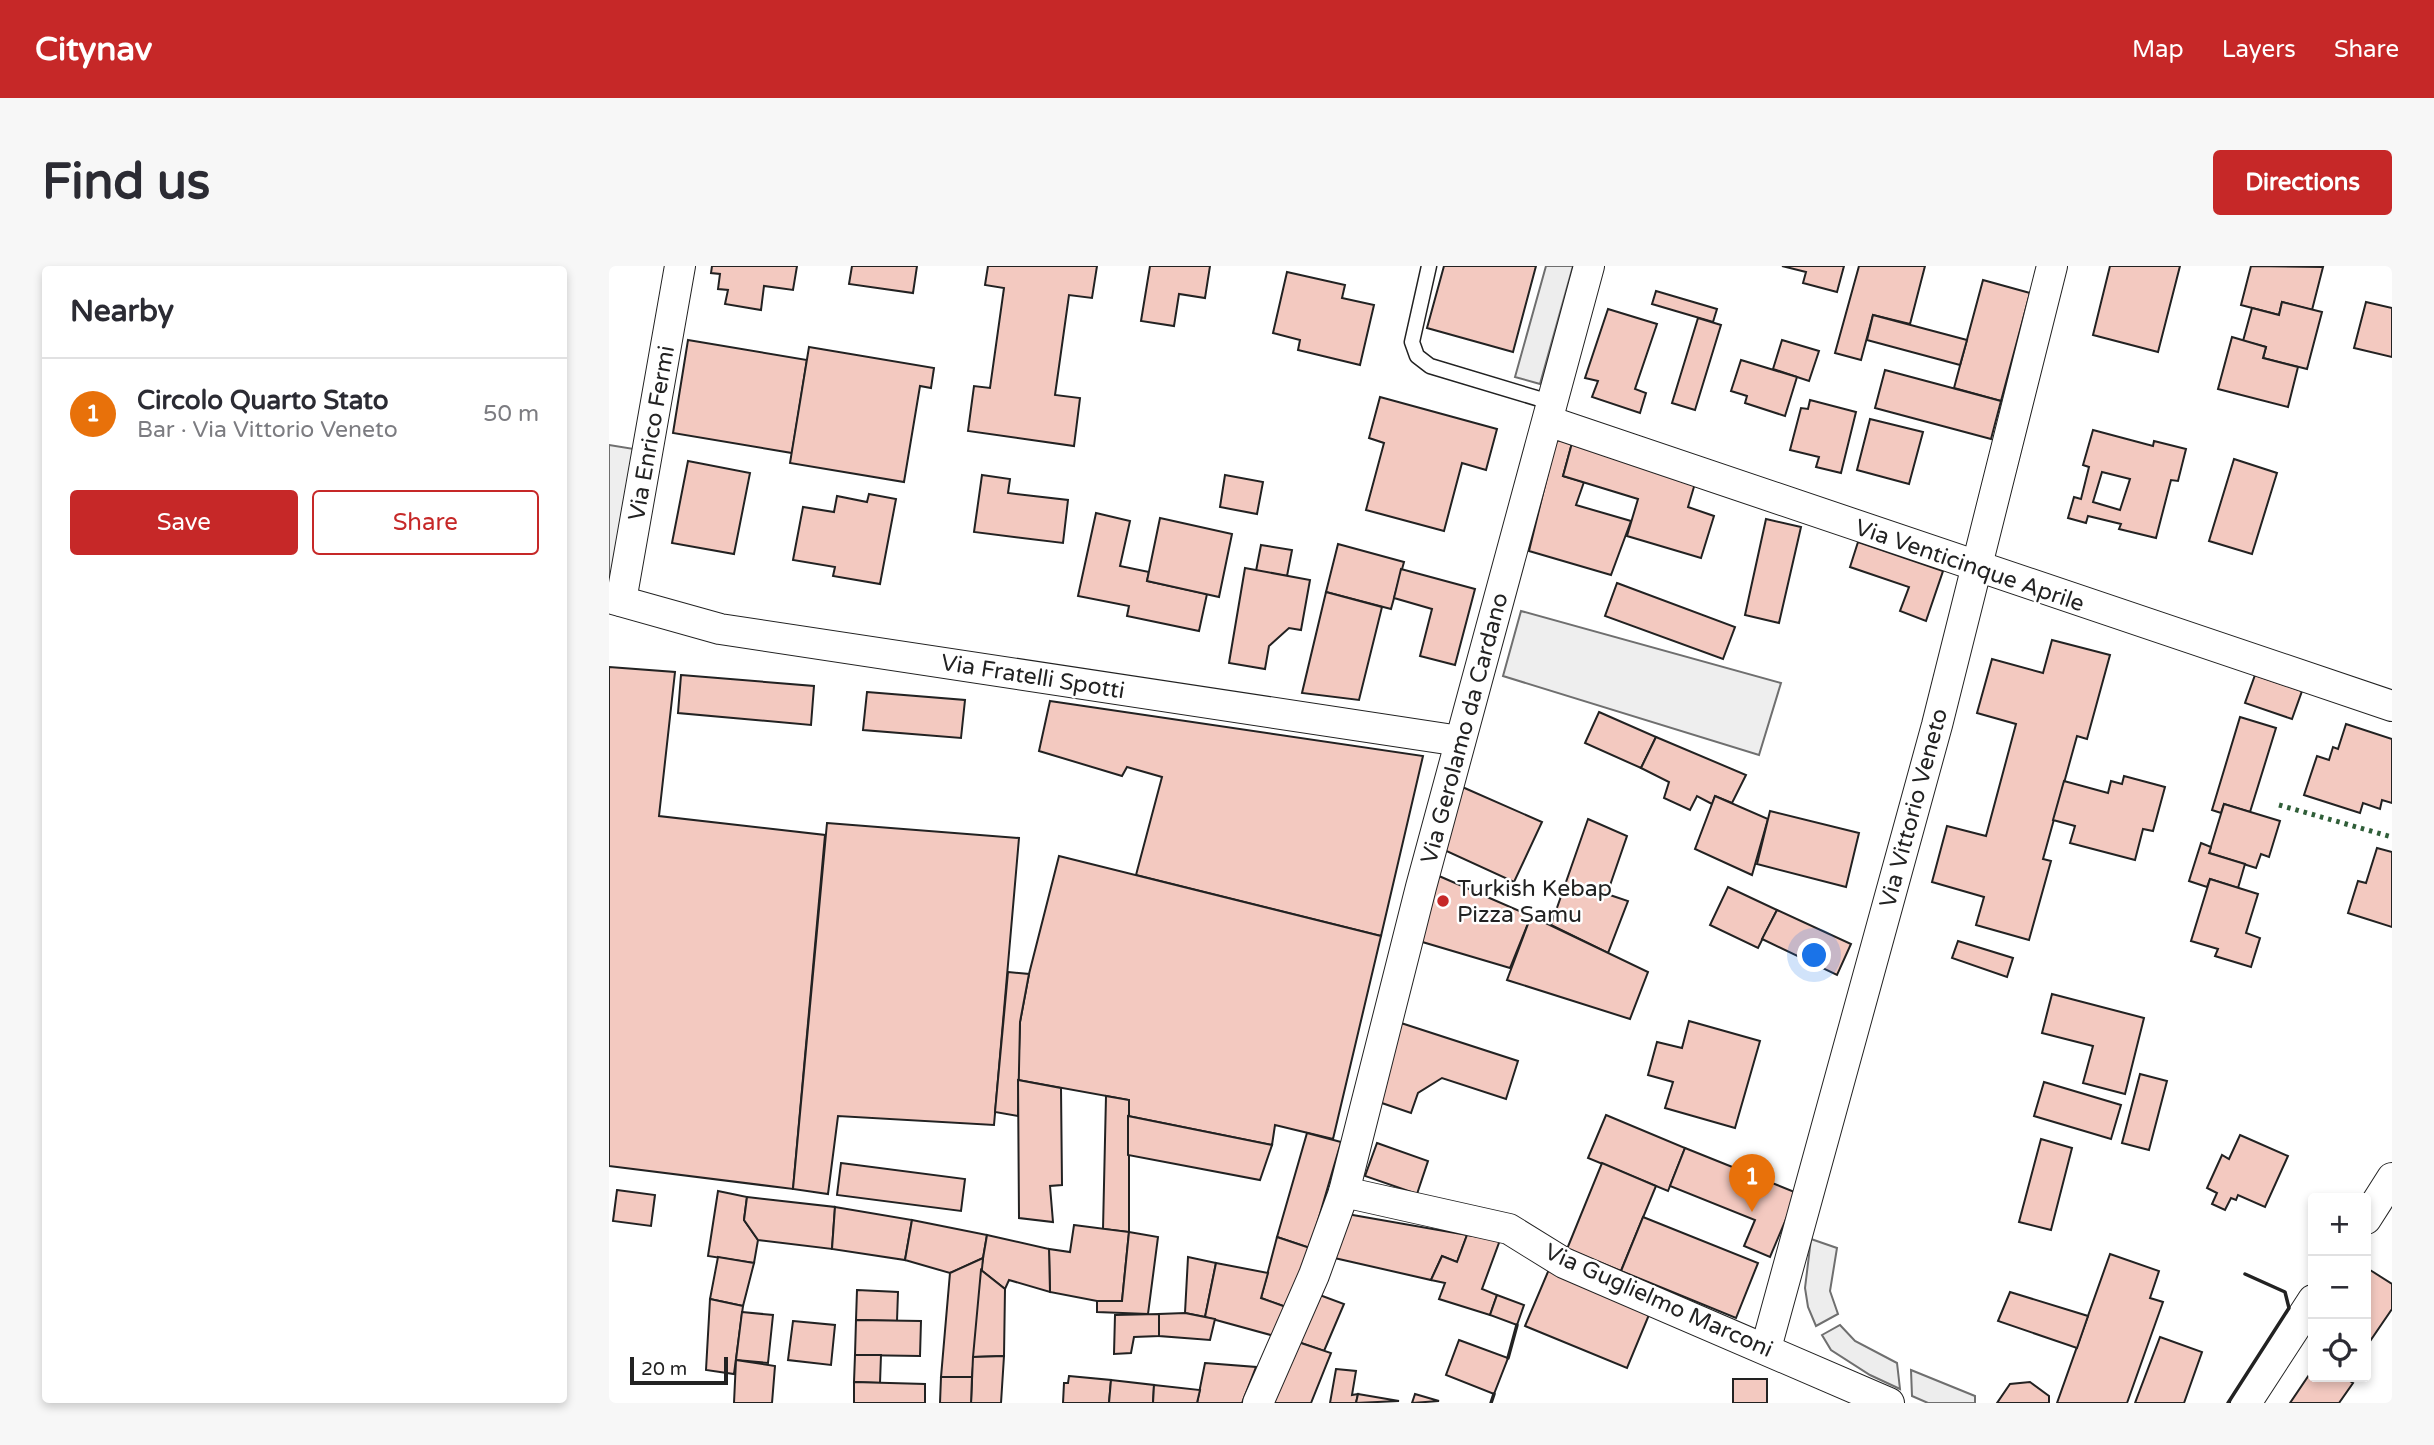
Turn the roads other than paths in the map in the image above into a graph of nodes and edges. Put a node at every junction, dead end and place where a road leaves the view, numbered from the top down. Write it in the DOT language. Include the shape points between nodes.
graph roads {
  1 [pos="680,266"];
  2 [pos="1429,266"];
  3 [pos="1589,266"];
  4 [pos="2052,266"];
  5 [pos="1551,412"];
  6 [pos="1976,567"];
  7 [pos="615,599"];
  8 [pos="2392,706"];
  9 [pos="1460,741"];
  10 [pos="2392,1178"];
  11 [pos="1344,1192"];
  12 [pos="2371,1211"];
  13 [pos="2308,1308"];
  14 [pos="1766,1348"];
  15 [pos="1258,1403"];
  16 [pos="1889,1403"];
  17 [pos="2246,1403"];
  1 -- 7 [label="street, Via Enrico Fermi"];
  2 -- 5 [label="lane" via="1412,342 1417,356 1430,366"];
  3 -- 5 [label="street, Via Gerolamo da Cardano"];
  4 -- 6 [label="street, Via Vittorio Veneto"];
  5 -- 6 [label="street, Via Venticinque Aprile"];
  5 -- 9 [label="street, Via Gerolamo da Cardano"];
  6 -- 8 [label="street, Via Venticinque Aprile"];
  6 -- 14 [label="street, Via Vittorio Veneto"];
  7 -- 9 [label="street, Via Fratelli Spotti" via="720,629"];
  9 -- 11 [label="street, Via Gerolamo da Cardano"];
  10 -- 12 [label="street"];
  11 -- 14 [label="street, Via Guglielmo Marconi" via="1509,1229 1564,1263"];
  11 -- 15 [label="street, Via Gerolamo da Cardano" via="1314,1275"];
  13 -- 17 [label="street"];
  14 -- 16 [label="street, Via Guglielmo Marconi"];
}
